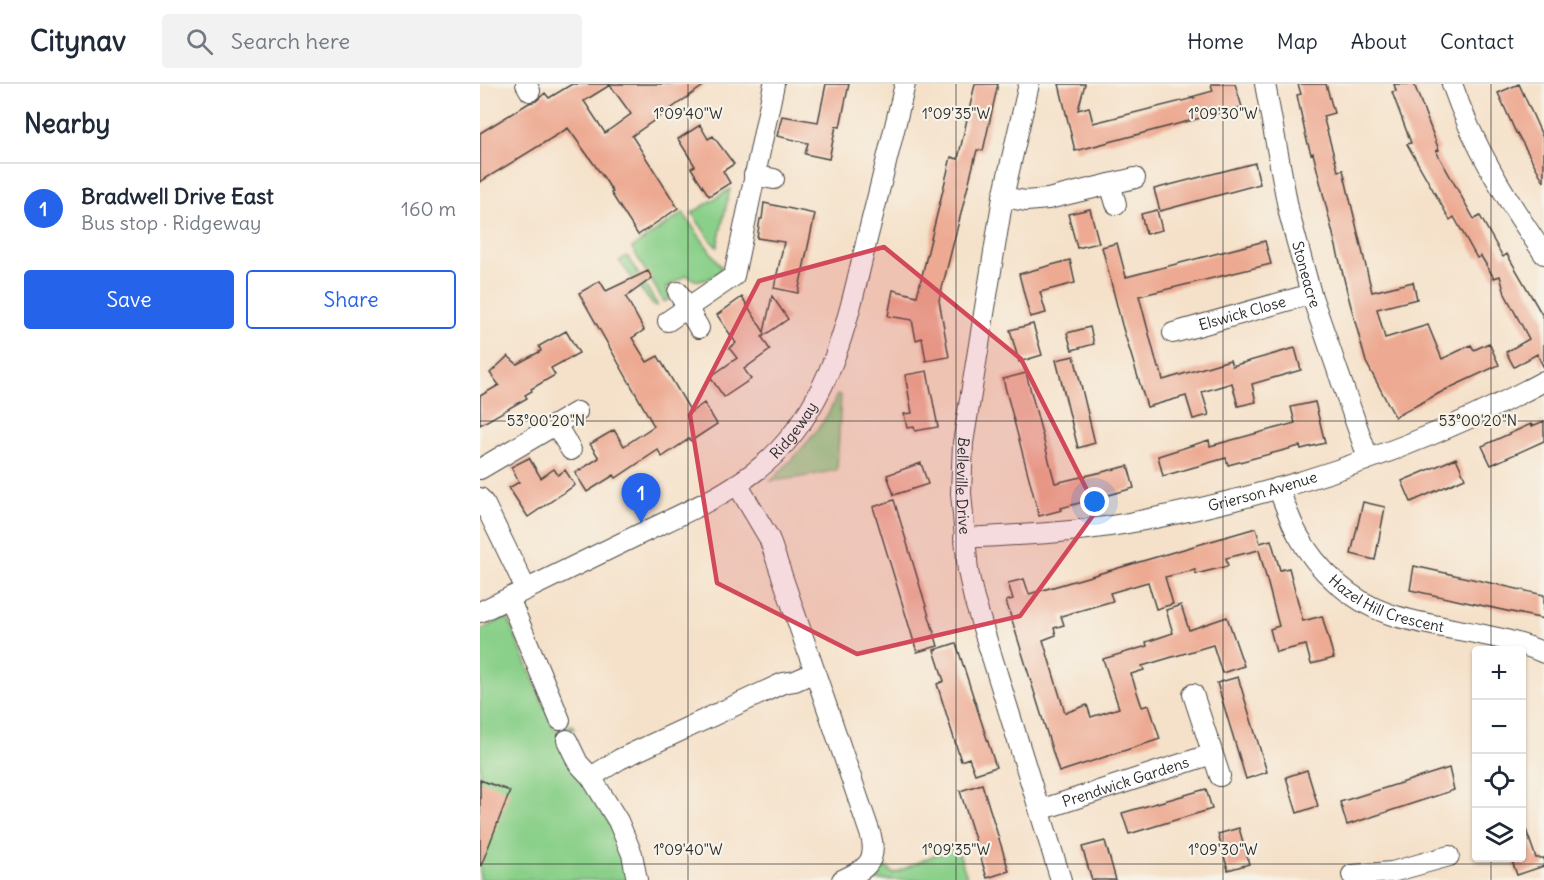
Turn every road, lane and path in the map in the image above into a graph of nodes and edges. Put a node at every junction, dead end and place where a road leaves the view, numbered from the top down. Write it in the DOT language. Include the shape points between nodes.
graph roads {
  1 [pos="774,84"];
  2 [pos="905,84"];
  3 [pos="1029,84"];
  4 [pos="1265,84"];
  5 [pos="1452,84"];
  6 [pos="754,176"];
  7 [pos="1135,178"];
  8 [pos="774,179"];
  9 [pos="1110,184"];
  10 [pos="1003,196"];
  11 [pos="1116,204"];
  12 [pos="1544,254"];
  13 [pos="1311,294"];
  14 [pos="683,300"];
  15 [pos="668,321"];
  16 [pos="699,328"];
  17 [pos="1173,333"];
  18 [pos="1544,381"];
  19 [pos="577,412"];
  20 [pos="556,425"];
  21 [pos="570,450"];
  22 [pos="1368,458"];
  23 [pos="480,469"];
  24 [pos="737,484"];
  25 [pos="1278,488"];
  26 [pos="480,498"];
  27 [pos="964,538"];
  28 [pos="517,593"];
  29 [pos="480,612"];
  30 [pos="1544,653"];
  31 [pos="815,672"];
  32 [pos="1192,694"];
  33 [pos="561,720"];
  34 [pos="567,740"];
  35 [pos="1212,753"];
  36 [pos="1220,776"];
  37 [pos="591,777"];
  38 [pos="1040,810"];
  39 [pos="1449,856"];
  40 [pos="1352,875"];
  41 [pos="1393,876"];
  42 [pos="637,880"];
  43 [pos="842,880"];
  44 [pos="1061,880"];
  1 -- 6 [label="street"];
  2 -- 24 [label="street, Ridgeway" via="847,321 825,385 806,417 778,451"];
  3 -- 10 [label="street, Belleville Drive"];
  4 -- 13 [label="street, Stoneacre" via="1289,213"];
  5 -- 12 [label="street" via="1490,171"];
  6 -- 8 [label="street"];
  6 -- 14 [label="street" via="734,276"];
  7 -- 9 [label="street"];
  9 -- 10 [label="street" via="1048,199 1026,201"];
  9 -- 11 [label="street"];
  10 -- 27 [label="street, Belleville Drive" via="963,443"];
  13 -- 17 [label="street, Elswick Close"];
  13 -- 22 [label="street, Stoneacre"];
  14 -- 15 [label="street"];
  14 -- 16 [label="street"];
  18 -- 22 [label="street, Grierson Avenue" via="1458,423"];
  19 -- 20 [label="street"];
  20 -- 21 [label="street"];
  20 -- 23 [label="street"];
  22 -- 25 [label="street, Grierson Avenue"];
  24 -- 28 [label="street, Ridgeway"];
  24 -- 31 [label="street" via="766,531"];
  25 -- 27 [label="street, Grierson Avenue" via="1123,524"];
  25 -- 30 [label="street, Hazel Hill Crescent" via="1309,552 1350,594 1388,614 1525,644"];
  26 -- 28 [label="street"];
  27 -- 38 [label="street, Belleville Drive" via="974,599"];
  28 -- 29 [label="street, Ridgeway"];
  28 -- 33 [label="street"];
  31 -- 37 [label="street" via="620,759"];
  31 -- 43 [label="street" via="874,845 864,868"];
  32 -- 35 [label="street"];
  34 -- 37 [label="street" via="578,763"];
  35 -- 36 [label="street"];
  35 -- 38 [label="street, Prendwick Gardens"];
  37 -- 42 [label="street" via="622,829"];
  38 -- 44 [label="street, Belleville Drive"];
  39 -- 41 [label="street"];
  40 -- 41 [label="street"];
}
